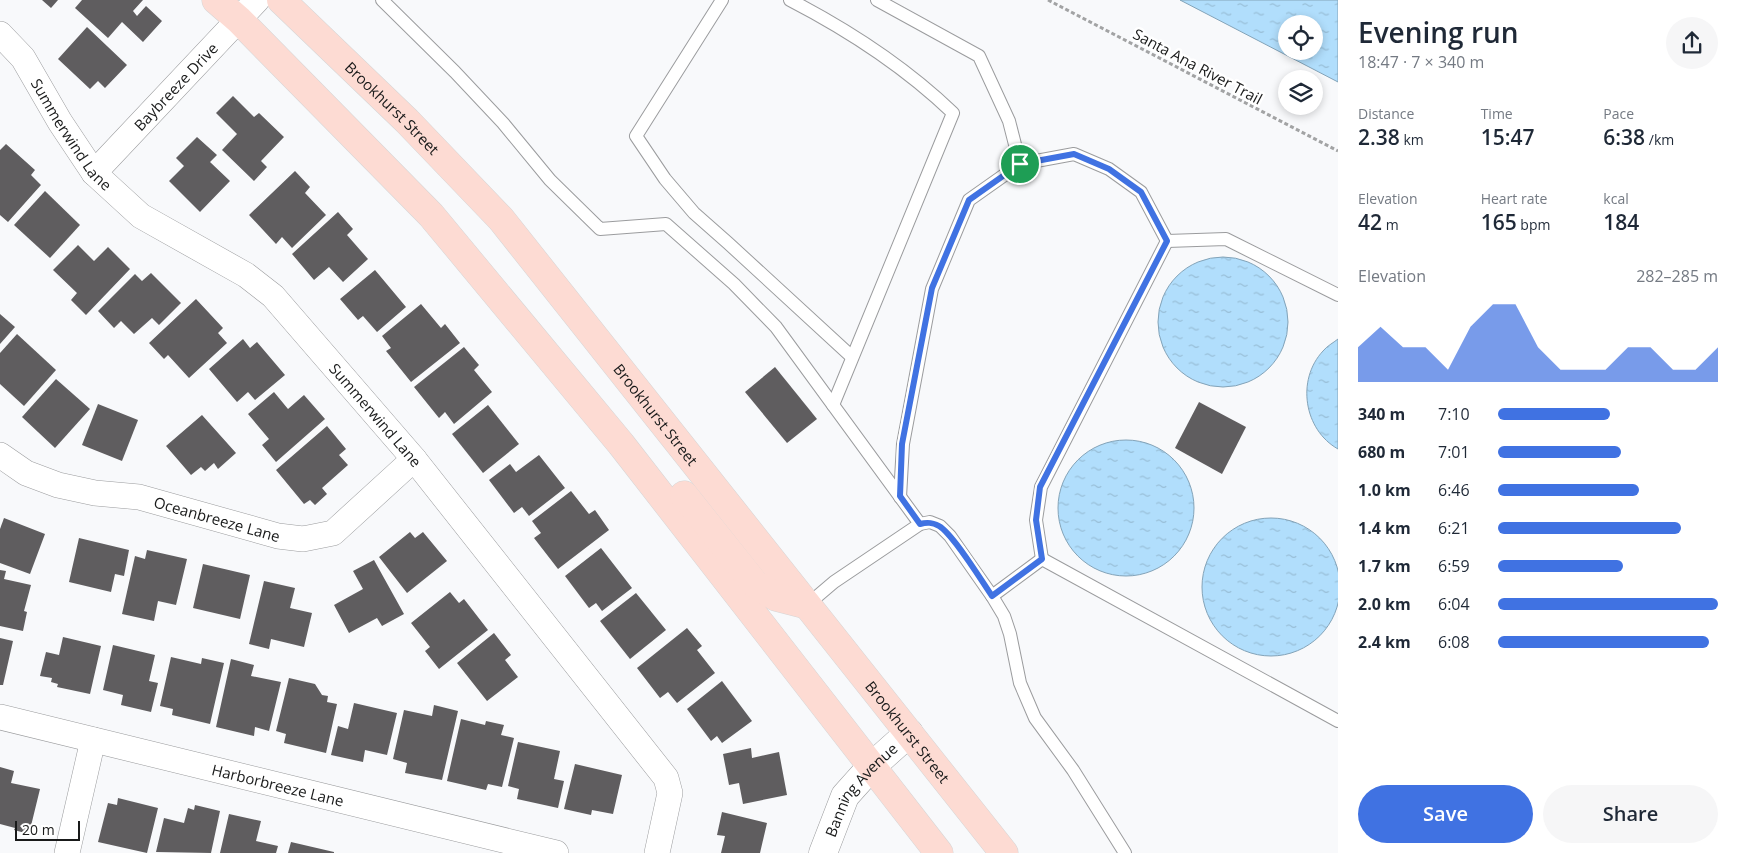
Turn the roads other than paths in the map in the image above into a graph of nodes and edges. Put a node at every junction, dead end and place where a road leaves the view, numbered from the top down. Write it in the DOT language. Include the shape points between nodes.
graph roads {
  1 [pos="216,0"];
  2 [pos="281,0"];
  3 [pos="382,0"];
  4 [pos="722,0"];
  5 [pos="790,0"];
  6 [pos="877,0"];
  7 [pos="248,10"];
  8 [pos="0,34"];
  9 [pos="1020,164"];
  10 [pos="94,173"];
  11 [pos="1167,241"];
  12 [pos="1338,295"];
  13 [pos="852,357"];
  14 [pos="833,405"];
  15 [pos="621,444"];
  16 [pos="1,458"];
  17 [pos="414,459"];
  18 [pos="900,496"];
  19 [pos="920,524"];
  20 [pos="1042,559"];
  21 [pos="992,596"];
  22 [pos="806,605"];
  23 [pos="0,717"];
  24 [pos="1338,721"];
  25 [pos="909,733"];
  26 [pos="93,740"];
  27 [pos="871,767"];
  28 [pos="67,853"];
  29 [pos="556,853"];
  30 [pos="656,853"];
  31 [pos="823,853"];
  32 [pos="939,853"];
  33 [pos="1004,853"];
  34 [pos="1125,853"];
  1 -- 7 [label="main road"];
  2 -- 22 [label="main road, Brookhurst Street" via="407,121 501,219"];
  3 -- 14 [label="lane" via="455,72 550,180 600,229 666,224 734,284 776,327"];
  4 -- 13 [label="lane" via="636,136 665,179 694,213"];
  5 -- 13 [label="lane" via="831,21 895,64 928,89 952,113"];
  6 -- 9 [label="lane" via="979,56 1009,121"];
  7 -- 10 [label="street, Baybreeze Drive"];
  7 -- 15 [label="main road" via="432,216"];
  8 -- 10 [label="street, Summerwind Lane" via="23,58"];
  9 -- 11 [label="lane" via="1074,154 1109,169 1141,192"];
  9 -- 18 [label="lane" via="969,200 932,288 902,444"];
  10 -- 17 [label="street, Summerwind Lane" via="141,216 246,275 273,296"];
  11 -- 12 [label="lane" via="1226,239"];
  11 -- 20 [label="lane" via="1040,487 1036,520"];
  13 -- 14 [label="lane"];
  14 -- 18 [label="lane"];
  15 -- 22 [label="main road" via="637,442 649,450 755,584 776,597"];
  15 -- 27 [label="main road"];
  16 -- 17 [label="street, Oceanbreeze Lane" via="58,485 95,494 139,497 278,536 302,538 333,533"];
  17 -- 30 [label="street, Summerwind Lane" via="666,778 670,794"];
  18 -- 19 [label="lane"];
  19 -- 21 [label="lane" via="930,522 940,526"];
  19 -- 22 [label="lane" via="834,582"];
  20 -- 21 [label="lane"];
  20 -- 24 [label="lane"];
  21 -- 34 [label="lane" via="1004,616 1020,683 1035,718 1073,770"];
  22 -- 25 [label="main road, Brookhurst Street"];
  23 -- 26 [label="street, Harborbreeze Lane"];
  25 -- 27 [label="street, Banning Avenue"];
  25 -- 33 [label="main road, Brookhurst Street"];
  26 -- 28 [label="street"];
  26 -- 29 [label="street, Harborbreeze Lane"];
  27 -- 31 [label="street, Banning Avenue" via="845,796"];
  27 -- 32 [label="main road"];
}
